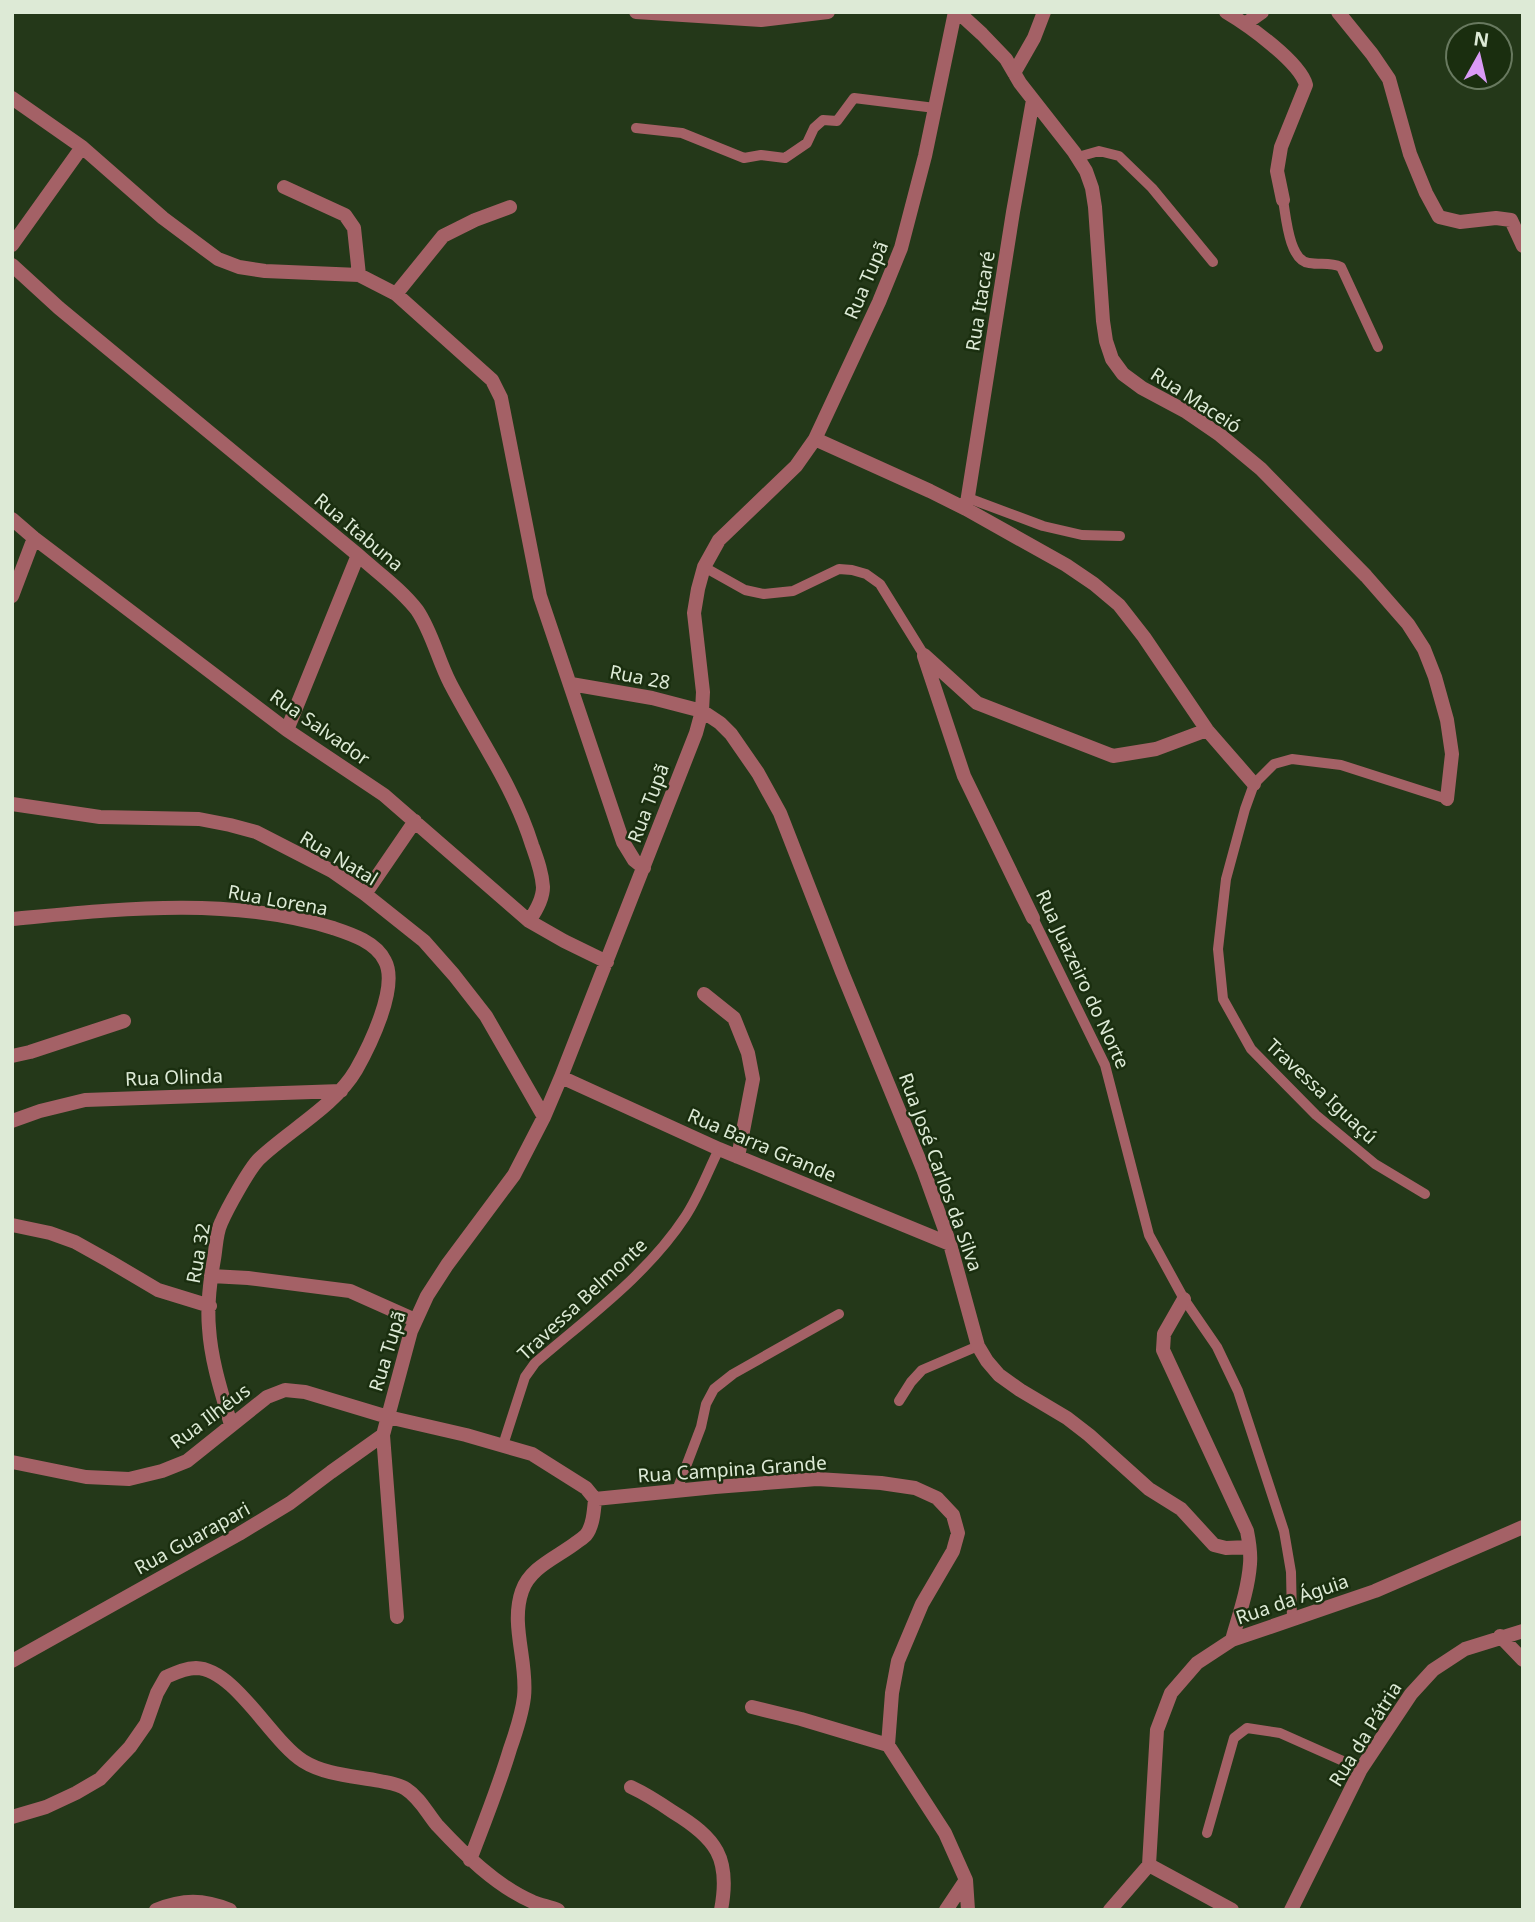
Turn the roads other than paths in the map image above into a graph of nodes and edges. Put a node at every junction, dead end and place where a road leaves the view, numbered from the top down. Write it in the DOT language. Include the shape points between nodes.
graph roads {
  1 [pos="636,12"];
  2 [pos="828,12"];
  3 [pos="956,12"];
  4 [pos="1044,12"];
  5 [pos="1226,12"];
  6 [pos="1262,12"];
  7 [pos="1338,12"];
  8 [pos="1245,24"];
  9 [pos="1014,73"];
  10 [pos="12,98"];
  11 [pos="1033,100"];
  12 [pos="935,107"];
  13 [pos="636,128"];
  14 [pos="82,146"];
  15 [pos="1078,158"];
  16 [pos="284,187"];
  17 [pos="1283,200"];
  18 [pos="510,207"];
  19 [pos="12,245"];
  20 [pos="1523,246"];
  21 [pos="1213,262"];
  22 [pos="12,265"];
  23 [pos="359,275"];
  24 [pos="396,294"];
  25 [pos="1378,347"];
  26 [pos="814,439"];
  27 [pos="967,503"];
  28 [pos="12,519"];
  29 [pos="1120,536"];
  30 [pos="34,538"];
  31 [pos="358,555"];
  32 [pos="704,567"];
  33 [pos="12,596"];
  34 [pos="924,655"];
  35 [pos="571,684"];
  36 [pos="702,711"];
  37 [pos="287,730"];
  38 [pos="1207,730"];
  39 [pos="1254,784"];
  40 [pos="1447,799"];
  41 [pos="12,804"];
  42 [pos="415,821"];
  43 [pos="644,867"];
  44 [pos="365,894"];
  45 [pos="1033,918"];
  46 [pos="12,919"];
  47 [pos="530,921"];
  48 [pos="607,962"];
  49 [pos="704,994"];
  50 [pos="124,1021"];
  51 [pos="12,1056"];
  52 [pos="561,1077"];
  53 [pos="341,1091"];
  54 [pos="544,1117"];
  55 [pos="12,1121"];
  56 [pos="719,1149"];
  57 [pos="738,1157"];
  58 [pos="1425,1194"];
  59 [pos="12,1224"];
  60 [pos="950,1244"];
  61 [pos="211,1276"];
  62 [pos="1184,1299"];
  63 [pos="210,1306"];
  64 [pos="839,1314"];
  65 [pos="415,1320"];
  66 [pos="978,1346"];
  67 [pos="899,1401"];
  68 [pos="388,1418"];
  69 [pos="231,1426"];
  70 [pos="383,1436"];
  71 [pos="503,1445"];
  72 [pos="12,1462"];
  73 [pos="677,1490"];
  74 [pos="595,1499"];
  75 [pos="1523,1527"];
  76 [pos="1249,1547"];
  77 [pos="397,1617"];
  78 [pos="1292,1619"];
  79 [pos="1523,1631"];
  80 [pos="1500,1636"];
  81 [pos="1232,1640"];
  82 [pos="1523,1660"];
  83 [pos="12,1661"];
  84 [pos="752,1707"];
  85 [pos="888,1745"];
  86 [pos="1361,1769"];
  87 [pos="631,1787"];
  88 [pos="12,1817"];
  89 [pos="1206,1833"];
  90 [pos="470,1860"];
  91 [pos="1149,1865"];
  92 [pos="966,1880"];
  93 [pos="226,1909"];
  94 [pos="156,1910"];
  95 [pos="558,1910"];
  96 [pos="721,1910"];
  97 [pos="946,1910"];
  98 [pos="968,1910"];
  99 [pos="1110,1910"];
  100 [pos="1232,1910"];
  101 [pos="1291,1910"];
  1 -- 2 [label="street" via="761,20"];
  3 -- 9 [label="street, Rua Maceió" via="1006,59"];
  3 -- 12 [label="street, Rua Tupã"];
  4 -- 9 [label="street"];
  5 -- 8 [label="street"];
  6 -- 8 [label="street"];
  7 -- 20 [label="street" via="1389,79 1410,154 1439,217 1460,222 1511,220"];
  8 -- 17 [label="street" via="1295,66 1306,85 1281,147 1277,171"];
  9 -- 11 [label="street, Rua Maceió"];
  10 -- 14 [label="street"];
  11 -- 15 [label="street, Rua Maceió"];
  11 -- 27 [label="street, Rua Itacaré"];
  12 -- 13 [label="lane" via="854,98 837,121 823,120 807,143 785,158 744,158 681,133"];
  12 -- 26 [label="street, Rua Tupã" via="901,248"];
  14 -- 19 [label="street"];
  14 -- 23 [label="street" via="163,218 218,259 265,271"];
  15 -- 21 [label="lane" via="1099,151 1119,156"];
  15 -- 40 [label="street, Rua Maceió" via="1092,188 1103,321 1112,359 1123,374 1202,423 1261,469 1408,624 1424,649 1447,720 1452,754"];
  16 -- 23 [label="street" via="345,215 354,228"];
  17 -- 25 [label="lane" via="1294,253 1302,262 1341,267"];
  18 -- 24 [label="street" via="443,236"];
  22 -- 31 [label="street, Rua Itabuna"];
  23 -- 24 [label="street"];
  24 -- 35 [label="street" via="492,380 501,398 540,596"];
  26 -- 27 [label="street"];
  26 -- 32 [label="street, Rua Tupã" via="796,466 719,540"];
  27 -- 29 [label="lane" via="1082,535"];
  27 -- 38 [label="street" via="1066,565 1119,606"];
  28 -- 30 [label="street, Rua Salvador"];
  30 -- 33 [label="street"];
  30 -- 37 [label="street, Rua Salvador"];
  31 -- 37 [label="street"];
  31 -- 47 [label="street, Rua Itabuna" via="418,612 449,680 509,788 540,869 543,889"];
  32 -- 34 [label="lane, Rua Juazeiro do Norte" via="745,590 764,594 793,591 839,569 866,574 880,584"];
  32 -- 36 [label="street, Rua Tupã" via="694,612"];
  34 -- 38 [label="street" via="977,703 1113,756 1156,749"];
  34 -- 45 [label="street, Rua Juazeiro do Norte" via="964,776"];
  35 -- 36 [label="street, Rua 28"];
  35 -- 43 [label="street" via="623,842"];
  36 -- 43 [label="street, Rua Tupã"];
  36 -- 60 [label="street, Rua José Carlos da Silva" via="731,734 780,813"];
  37 -- 42 [label="street, Rua Salvador" via="384,794"];
  38 -- 39 [label="street"];
  39 -- 40 [label="lane" via="1274,764 1292,759 1341,765"];
  39 -- 58 [label="lane, Travessa Iguaçú" via="1226,879 1218,949 1223,999 1251,1049 1316,1115 1374,1164"];
  41 -- 44 [label="street, Rua Natal" via="100,817 199,819 230,825 256,832 332,871"];
  42 -- 44 [label="street"];
  42 -- 47 [label="street, Rua Salvador"];
  43 -- 48 [label="street, Rua Tupã"];
  44 -- 54 [label="street, Rua Natal" via="424,941 454,975 486,1016"];
  45 -- 62 [label="lane, Rua Juazeiro do Norte" via="1105,1065 1149,1236"];
  46 -- 53 [label="street, Rua Lorena" via="195,907 260,913 352,934 386,962 388,985 379,1024"];
  47 -- 48 [label="street, Rua Salvador"];
  48 -- 52 [label="street, Rua Tupã"];
  49 -- 57 [label="street" via="734,1018 748,1053 753,1079"];
  50 -- 51 [label="street"];
  52 -- 54 [label="street, Rua Tupã"];
  52 -- 56 [label="street, Rua Barra Grande"];
  53 -- 55 [label="street, Rua Olinda" via="85,1100"];
  53 -- 61 [label="street, Rua 32" via="256,1161 219,1226"];
  54 -- 65 [label="street, Rua Tupã" via="514,1174 447,1265"];
  56 -- 57 [label="street, Rua Barra Grande"];
  56 -- 71 [label="lane, Travessa Belmonte" via="686,1216 661,1249 535,1363 525,1377"];
  57 -- 60 [label="street, Rua Barra Grande"];
  59 -- 63 [label="street" via="75,1242 158,1290"];
  60 -- 66 [label="street, Rua José Carlos da Silva"];
  61 -- 63 [label="street, Rua 32"];
  61 -- 65 [label="street" via="350,1291"];
  62 -- 76 [label="street" via="1164,1334 1163,1350 1247,1531"];
  62 -- 78 [label="lane, Rua Juazeiro do Norte" via="1217,1347 1238,1391 1276,1501 1291,1572"];
  63 -- 69 [label="street, Rua 32" via="208,1327"];
  64 -- 73 [label="lane" via="714,1389"];
  65 -- 68 [label="street, Rua Tupã"];
  66 -- 67 [label="lane" via="922,1370"];
  66 -- 76 [label="street, Rua José Carlos da Silva" via="999,1375 1089,1435 1149,1489 1181,1509 1213,1545"];
  68 -- 69 [label="street, Rua Ilhéus" via="285,1390 267,1397"];
  68 -- 70 [label="street, Rua Tupã"];
  68 -- 71 [label="street, Rua Ilhéus"];
  69 -- 72 [label="street, Rua Ilhéus" via="187,1461 129,1479 86,1477"];
  70 -- 77 [label="street, Rua Tupã"];
  70 -- 83 [label="street, Rua Guarapari" via="249,1528"];
  71 -- 74 [label="street, Rua Ilhéus" via="559,1470"];
  73 -- 74 [label="street, Rua Campina Grande"];
  73 -- 85 [label="street, Rua Campina Grande" via="817,1479 881,1483 915,1488 937,1498 953,1515 958,1533 953,1551 922,1604 898,1661"];
  74 -- 90 [label="street" via="586,1535 534,1571 521,1595 518,1615 524,1698"];
  75 -- 78 [label="street, Rua da Águia" via="1375,1591"];
  76 -- 81 [label="street" via="1245,1595"];
  78 -- 81 [label="street, Rua da Águia"];
  79 -- 80 [label="street, Rua da Pátria"];
  80 -- 82 [label="street"];
  80 -- 86 [label="street, Rua da Pátria" via="1465,1649 1433,1670 1411,1694"];
  81 -- 91 [label="street, Rua da Águia" via="1197,1663 1171,1693 1157,1730"];
  84 -- 85 [label="street"];
  85 -- 92 [label="street" via="945,1833"];
  86 -- 89 [label="lane" via="1280,1733 1247,1727 1234,1738"];
  86 -- 101 [label="street, Rua da Pátria"];
  87 -- 96 [label="street" via="708,1836 724,1869"];
  88 -- 90 [label="street" via="46,1807 100,1779 146,1724 166,1677 197,1668 233,1687 302,1761 330,1772 403,1787"];
  90 -- 95 [label="street" via="532,1901"];
  91 -- 99 [label="street"];
  91 -- 100 [label="street"];
  92 -- 97 [label="street"];
  92 -- 98 [label="street"];
  93 -- 94 [label="street" via="197,1901 173,1902"];
}
